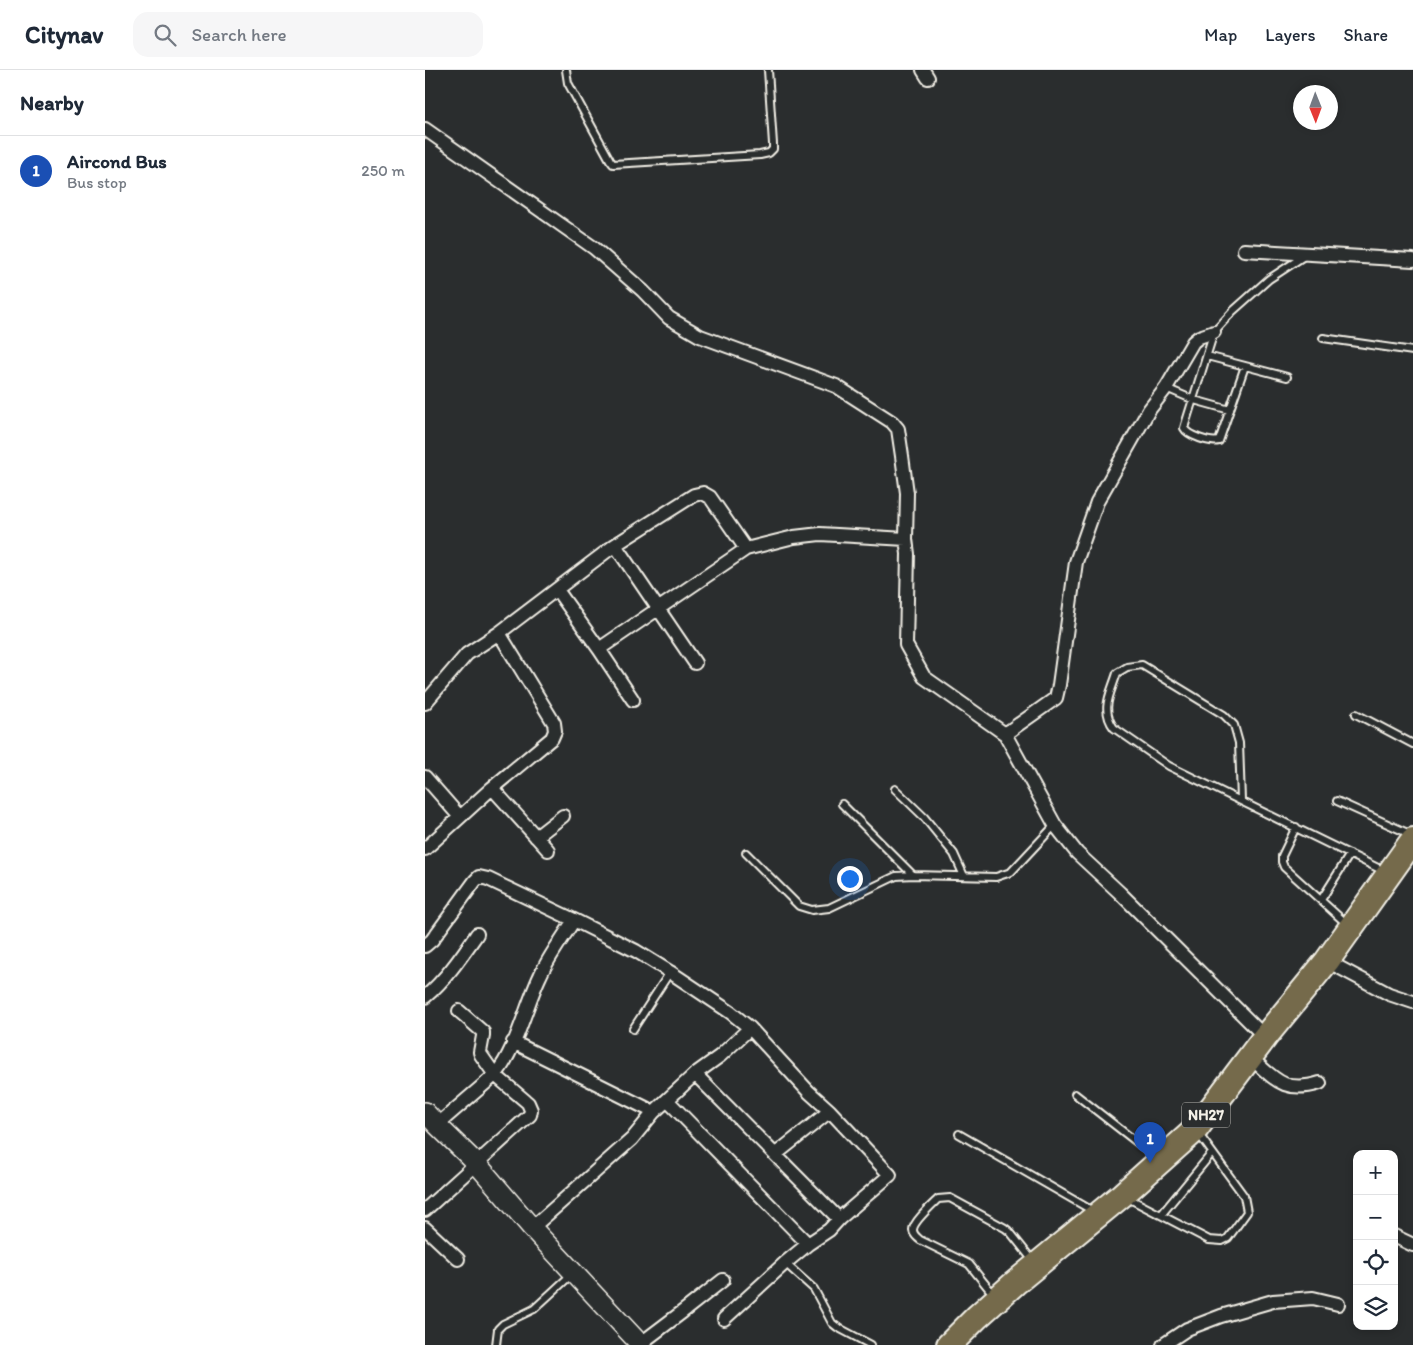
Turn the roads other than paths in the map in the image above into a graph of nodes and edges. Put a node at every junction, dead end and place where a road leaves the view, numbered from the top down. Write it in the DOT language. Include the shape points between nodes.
graph roads {
  1 [pos="566,70"];
  2 [pos="768,70"];
  3 [pos="425,129"];
  4 [pos="1244,250"];
  5 [pos="1307,254"];
  6 [pos="1413,260"];
  7 [pos="1213,332"];
  8 [pos="1323,338"];
  9 [pos="1413,351"];
  10 [pos="1207,356"];
  11 [pos="1245,366"];
  12 [pos="1287,377"];
  13 [pos="1166,388"];
  14 [pos="1194,400"];
  15 [pos="1230,410"];
  16 [pos="906,539"];
  17 [pos="615,545"];
  18 [pos="746,549"];
  19 [pos="557,590"];
  20 [pos="659,608"];
  21 [pos="499,633"];
  22 [pos="599,649"];
  23 [pos="695,663"];
  24 [pos="633,700"];
  25 [pos="425,703"];
  26 [pos="1356,714"];
  27 [pos="1005,734"];
  28 [pos="1413,744"];
  29 [pos="425,778"];
  30 [pos="492,788"];
  31 [pos="895,789"];
  32 [pos="1241,800"];
  33 [pos="1337,801"];
  34 [pos="842,804"];
  35 [pos="563,816"];
  36 [pos="460,817"];
  37 [pos="1055,824"];
  38 [pos="1296,827"];
  39 [pos="1413,836"];
  40 [pos="536,837"];
  41 [pos="1413,840"];
  42 [pos="425,849"];
  43 [pos="548,850"];
  44 [pos="746,853"];
  45 [pos="1350,854"];
  46 [pos="1389,873"];
  47 [pos="913,874"];
  48 [pos="964,876"];
  49 [pos="1321,900"];
  50 [pos="574,920"];
  51 [pos="1351,927"];
  52 [pos="477,934"];
  53 [pos="425,946"];
  54 [pos="1327,961"];
  55 [pos="670,972"];
  56 [pos="425,997"];
  57 [pos="1413,1002"];
  58 [pos="459,1011"];
  59 [pos="750,1028"];
  60 [pos="633,1029"];
  61 [pos="1265,1037"];
  62 [pos="513,1042"];
  63 [pos="1250,1057"];
  64 [pos="695,1074"];
  65 [pos="495,1075"];
  66 [pos="1320,1083"];
  67 [pos="1075,1094"];
  68 [pos="667,1100"];
  69 [pos="830,1111"];
  70 [pos="654,1112"];
  71 [pos="431,1118"];
  72 [pos="1195,1130"];
  73 [pos="959,1134"];
  74 [pos="1212,1153"];
  75 [pos="776,1154"];
  76 [pos="1161,1161"];
  77 [pos="477,1164"];
  78 [pos="1122,1195"];
  79 [pos="425,1210"];
  80 [pos="1099,1214"];
  81 [pos="1161,1215"];
  82 [pos="839,1219"];
  83 [pos="425,1228"];
  84 [pos="533,1228"];
  85 [pos="1398,1238"];
  86 [pos="808,1244"];
  87 [pos="1413,1245"];
  88 [pos="458,1259"];
  89 [pos="785,1263"];
  90 [pos="1037,1265"];
  91 [pos="573,1272"];
  92 [pos="723,1280"];
  93 [pos="997,1299"];
  94 [pos="1338,1304"];
  95 [pos="724,1319"];
  96 [pos="641,1344"];
  97 [pos="496,1345"];
  98 [pos="871,1345"];
  99 [pos="949,1345"];
  100 [pos="1163,1345"];
  1 -- 2 [label="lane" via="568,83 613,164 769,153 773,144"];
  3 -- 16 [label="street" via="594,248 669,318 700,336 836,386 892,422 898,429 907,493"];
  4 -- 5 [label="street"];
  5 -- 6 [label="street"];
  5 -- 7 [label="lane" via="1269,279"];
  7 -- 10 [label="lane"];
  7 -- 13 [label="street" via="1193,342"];
  8 -- 9 [label="lane"];
  10 -- 11 [label="lane"];
  10 -- 14 [label="lane"];
  11 -- 12 [label="lane"];
  11 -- 15 [label="lane"];
  13 -- 14 [label="lane"];
  13 -- 27 [label="street" via="1149,410 1097,502 1076,562 1056,698"];
  14 -- 15 [label="lane"];
  14 -- 15 [label="lane" via="1185,431 1209,441 1219,441"];
  16 -- 18 [label="street" via="820,534"];
  16 -- 27 [label="street" via="905,645 924,677"];
  17 -- 18 [label="street" via="694,495 703,493 710,497"];
  17 -- 19 [label="street"];
  17 -- 20 [label="street"];
  18 -- 20 [label="street"];
  19 -- 21 [label="street"];
  19 -- 22 [label="street"];
  20 -- 22 [label="street"];
  20 -- 23 [label="street"];
  21 -- 25 [label="street" via="467,654"];
  21 -- 30 [label="street" via="554,723 555,731 552,738"];
  22 -- 24 [label="street"];
  26 -- 28 [label="lane"];
  27 -- 37 [label="street"];
  29 -- 36 [label="street"];
  30 -- 36 [label="street"];
  30 -- 40 [label="street"];
  31 -- 48 [label="lane" via="924,817 954,854"];
  32 -- 32 [label="lane" via="1169,766 1114,728 1108,720 1106,708 1117,673 1127,667 1142,665 1224,715 1234,725 1239,742"];
  32 -- 38 [label="lane"];
  33 -- 39 [label="lane"];
  34 -- 47 [label="lane"];
  35 -- 40 [label="street"];
  36 -- 42 [label="street"];
  37 -- 48 [label="lane" via="1011,872 996,877"];
  37 -- 61 [label="street" via="1077,852"];
  38 -- 45 [label="lane"];
  38 -- 49 [label="lane" via="1282,862"];
  40 -- 43 [label="street"];
  41 -- 46 [label="highway, NH27"];
  44 -- 47 [label="lane" via="799,906 812,910 829,908 896,876"];
  45 -- 46 [label="lane"];
  45 -- 49 [label="lane"];
  46 -- 51 [label="highway, NH27"];
  47 -- 48 [label="lane"];
  49 -- 51 [label="lane"];
  50 -- 53 [label="street" via="479,877 433,940"];
  50 -- 55 [label="street"];
  50 -- 62 [label="street" via="540,975"];
  51 -- 54 [label="highway, NH27"];
  52 -- 56 [label="street" via="439,985"];
  54 -- 57 [label="street" via="1389,994"];
  54 -- 61 [label="highway, NH27"];
  55 -- 59 [label="street"];
  55 -- 60 [label="lane"];
  58 -- 65 [label="street" via="483,1032 480,1052"];
  59 -- 64 [label="street"];
  59 -- 69 [label="street"];
  61 -- 63 [label="highway, NH27"];
  62 -- 65 [label="street"];
  62 -- 70 [label="street"];
  63 -- 66 [label="street" via="1276,1080 1292,1087"];
  63 -- 72 [label="highway, NH27"];
  64 -- 68 [label="street"];
  64 -- 75 [label="street"];
  65 -- 71 [label="street"];
  65 -- 77 [label="street" via="528,1103 530,1115"];
  67 -- 76 [label="lane"];
  68 -- 70 [label="street"];
  68 -- 86 [label="street"];
  69 -- 75 [label="street"];
  69 -- 82 [label="street" via="890,1175"];
  70 -- 84 [label="street" via="632,1139"];
  71 -- 77 [label="street"];
  72 -- 74 [label="lane"];
  72 -- 76 [label="highway, NH27"];
  73 -- 80 [label="lane"];
  74 -- 81 [label="lane"];
  74 -- 81 [label="lane" via="1244,1196 1246,1204 1247,1212 1228,1238 1209,1240"];
  75 -- 82 [label="street"];
  76 -- 78 [label="highway, NH27"];
  77 -- 79 [label="street"];
  77 -- 84 [label="street"];
  78 -- 80 [label="highway, NH27"];
  78 -- 81 [label="lane"];
  80 -- 90 [label="highway, NH27"];
  82 -- 86 [label="street"];
  83 -- 88 [label="street"];
  84 -- 91 [label="street"];
  85 -- 87 [label="street"];
  86 -- 89 [label="street"];
  89 -- 95 [label="street"];
  89 -- 98 [label="lane" via="814,1289 837,1327"];
  90 -- 93 [label="highway, NH27"];
  90 -- 93 [label="lane" via="1005,1228 950,1198 938,1199 916,1223 914,1234 969,1264"];
  91 -- 96 [label="street"];
  91 -- 97 [label="lane" via="534,1309 503,1324 498,1329"];
  92 -- 96 [label="street"];
  93 -- 99 [label="highway, NH27"];
  94 -- 100 [label="street" via="1313,1298 1273,1301 1187,1329"];
}
